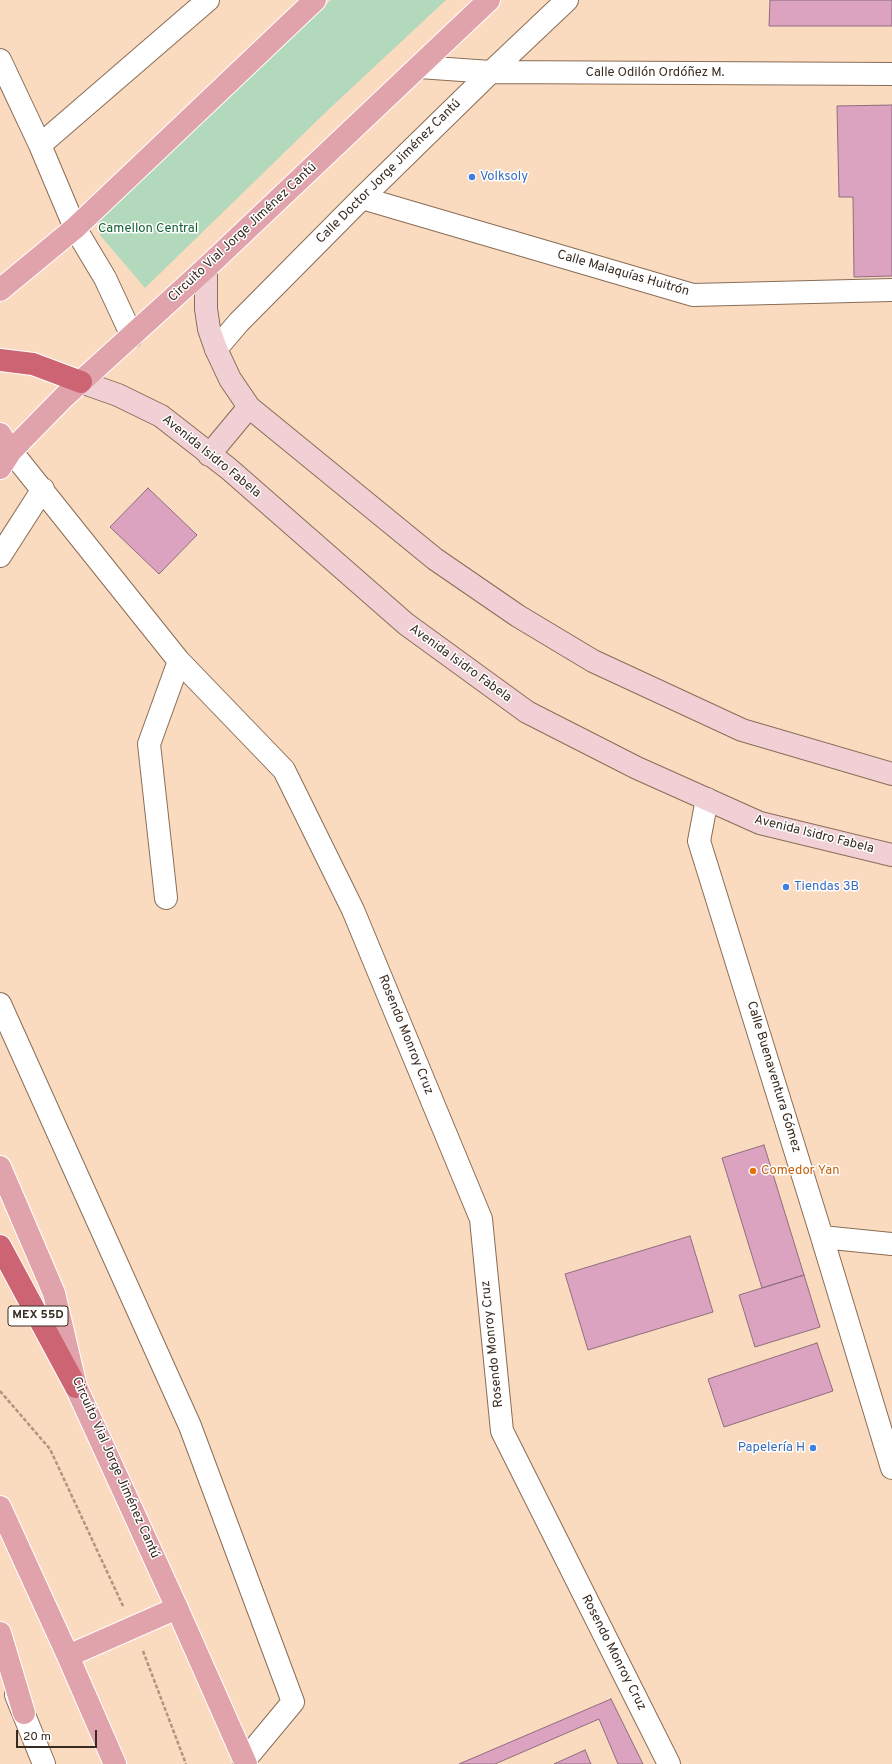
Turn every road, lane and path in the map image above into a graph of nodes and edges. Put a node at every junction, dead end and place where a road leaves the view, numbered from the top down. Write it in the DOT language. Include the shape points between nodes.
graph roads {
  1 [pos="208,0"];
  2 [pos="315,0"];
  3 [pos="489,0"];
  4 [pos="567,0"];
  5 [pos="0,60"];
  6 [pos="419,67"];
  7 [pos="490,72"];
  8 [pos="892,74"];
  9 [pos="40,145"];
  10 [pos="362,198"];
  11 [pos="75,228"];
  12 [pos="206,268"];
  13 [pos="0,290"];
  14 [pos="892,290"];
  15 [pos="132,336"];
  16 [pos="216,349"];
  17 [pos="0,360"];
  18 [pos="81,382"];
  19 [pos="249,407"];
  20 [pos="4,451"];
  21 [pos="209,455"];
  22 [pos="43,489"];
  23 [pos="0,556"];
  24 [pos="179,661"];
  25 [pos="892,774"];
  26 [pos="707,800"];
  27 [pos="892,855"];
  28 [pos="166,898"];
  29 [pos="0,1004"];
  30 [pos="0,1167"];
  31 [pos="822,1237"];
  32 [pos="892,1244"];
  33 [pos="0,1246"];
  34 [pos="76,1387"];
  35 [pos="0,1391"];
  36 [pos="892,1468"];
  37 [pos="0,1507"];
  38 [pos="177,1608"];
  39 [pos="134,1627"];
  40 [pos="0,1633"];
  41 [pos="68,1656"];
  42 [pos="0,1658"];
  43 [pos="24,1713"];
  44 [pos="245,1763"];
  45 [pos="44,1764"];
  46 [pos="115,1764"];
  47 [pos="186,1764"];
  48 [pos="669,1764"];
  1 -- 9 [label="street"];
  2 -- 11 [label="main road"];
  3 -- 6 [label="main road, Circuito Vial Jorge Jiménez Cantú"];
  4 -- 7 [label="street, Calle Doctor Jorge Jiménez Cantú"];
  5 -- 9 [label="street"];
  6 -- 7 [label="street, Calle Odilón Ordóñez M."];
  6 -- 12 [label="main road, Circuito Vial Jorge Jiménez Cantú"];
  7 -- 8 [label="street, Calle Odilón Ordóñez M."];
  7 -- 10 [label="street, Calle Doctor Jorge Jiménez Cantú"];
  9 -- 11 [label="street"];
  10 -- 14 [label="street, Calle Malaquías Huitrón" via="693,295"];
  10 -- 16 [label="street, Calle Doctor Jorge Jiménez Cantú" via="239,322"];
  11 -- 13 [label="main road"];
  11 -- 15 [label="street" via="105,278"];
  12 -- 15 [label="main road, Circuito Vial Jorge Jiménez Cantú"];
  12 -- 16 [label="main road" via="206,309"];
  15 -- 18 [label="main road, Circuito Vial Jorge Jiménez Cantú"];
  16 -- 19 [label="main road" via="230,379"];
  17 -- 18 [label="highway" via="33,364"];
  18 -- 20 [label="main road, Circuito Vial Jorge Jiménez Cantú"];
  18 -- 21 [label="main road, Avenida Isidro Fabela" via="118,395 161,416"];
  19 -- 21 [label="main road"];
  19 -- 25 [label="main road" via="435,559 518,616 593,661 742,730"];
  20 -- 22 [label="street, Rosendo Monroy Cruz"];
  21 -- 26 [label="main road, Avenida Isidro Fabela" via="229,469 406,624 527,712"];
  22 -- 23 [label="street"];
  22 -- 24 [label="street, Rosendo Monroy Cruz"];
  24 -- 28 [label="street" via="149,744"];
  24 -- 48 [label="street, Rosendo Monroy Cruz" via="284,770 353,910 481,1219 502,1431"];
  26 -- 27 [label="main road, Avenida Isidro Fabela" via="760,823"];
  26 -- 31 [label="street, Calle Buenaventura Gómez" via="699,841"];
  29 -- 44 [label="street" via="190,1426 293,1702"];
  30 -- 34 [label="main road, Circuito Vial Jorge Jiménez Cantú" via="54,1293"];
  31 -- 32 [label="street"];
  31 -- 36 [label="street, Calle Buenaventura Gómez"];
  33 -- 34 [label="highway, MEX 55D"];
  34 -- 38 [label="main road, Circuito Vial Jorge Jiménez Cantú"];
  35 -- 39 [label="path" via="50,1449"];
  37 -- 41 [label="main road"];
  38 -- 39 [label="main road"];
  38 -- 44 [label="main road, Circuito Vial Jorge Jiménez Cantú"];
  39 -- 41 [label="main road"];
  39 -- 47 [label="path"];
  40 -- 43 [label="main road"];
  41 -- 46 [label="main road"];
  42 -- 43 [label="street"];
  43 -- 45 [label="street"];
}
